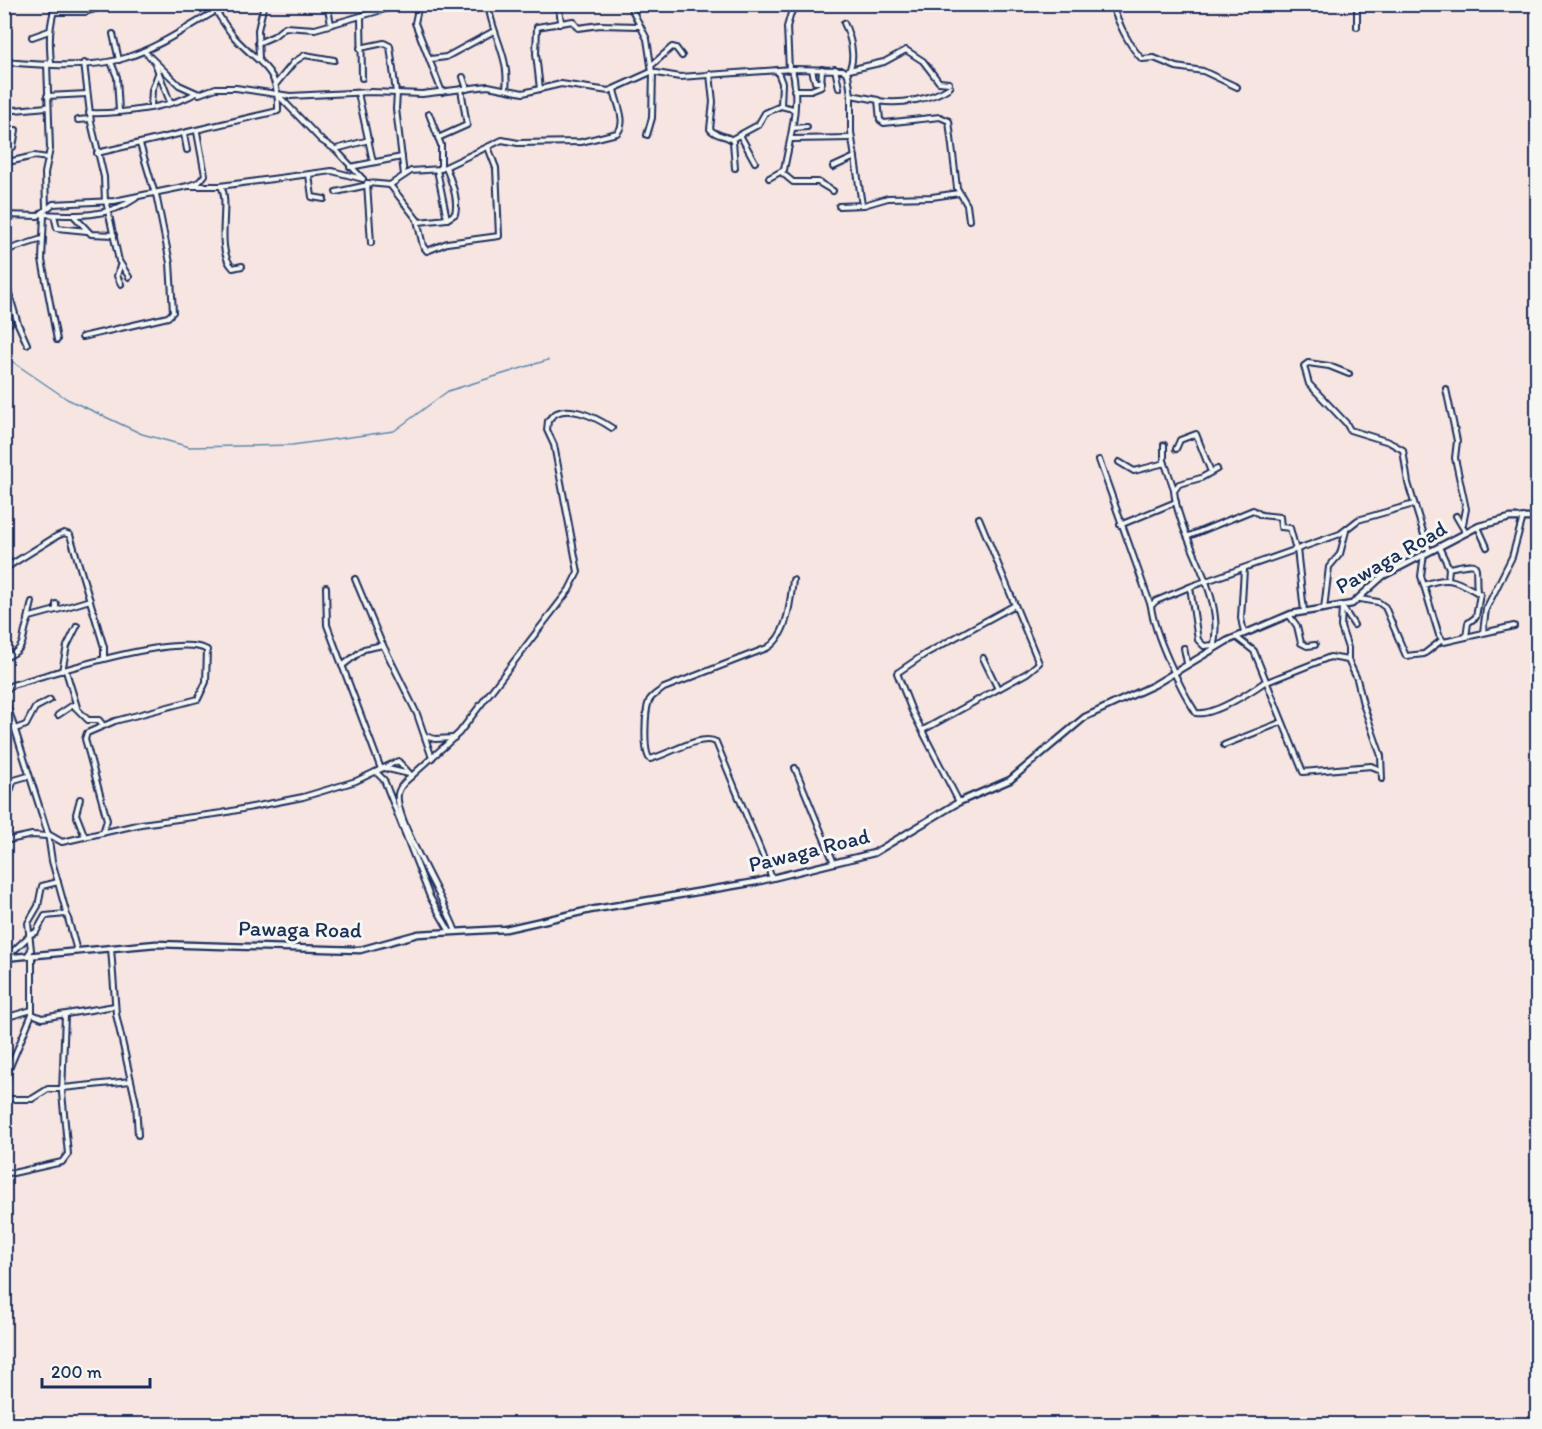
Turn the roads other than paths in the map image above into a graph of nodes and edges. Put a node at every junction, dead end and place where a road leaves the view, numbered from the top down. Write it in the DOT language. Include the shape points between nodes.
graph roads {
  1 [pos="56,4"];
  2 [pos="112,4"];
  3 [pos="228,4"];
  4 [pos="264,4"];
  5 [pos="327,4"];
  6 [pos="380,4"];
  7 [pos="403,4"];
  8 [pos="419,4"];
  9 [pos="488,4"];
  10 [pos="558,4"];
  11 [pos="629,4"];
  12 [pos="797,4"];
  13 [pos="1111,4"];
  14 [pos="1357,4"];
  15 [pos="216,11"];
  16 [pos="381,11"];
  17 [pos="53,12"];
  18 [pos="361,17"];
  19 [pos="561,21"];
  20 [pos="844,23"];
  21 [pos="331,24"];
  22 [pos="639,26"];
  23 [pos="1357,27"];
  24 [pos="49,31"];
  25 [pos="494,31"];
  26 [pos="113,34"];
  27 [pos="32,37"];
  28 [pos="258,43"];
  29 [pos="360,48"];
  30 [pos="144,51"];
  31 [pos="682,56"];
  32 [pos="431,59"];
  33 [pos="119,60"];
  34 [pos="259,60"];
  35 [pos="334,60"];
  36 [pos="111,62"];
  37 [pos="155,62"];
  38 [pos="4,63"];
  39 [pos="49,63"];
  40 [pos="84,63"];
  41 [pos="651,66"];
  42 [pos="822,69"];
  43 [pos="835,69"];
  44 [pos="777,70"];
  45 [pos="790,70"];
  46 [pos="812,70"];
  47 [pos="848,71"];
  48 [pos="652,72"];
  49 [pos="159,73"];
  50 [pos="710,74"];
  51 [pos="463,77"];
  52 [pos="362,78"];
  53 [pos="822,82"];
  54 [pos="276,84"];
  55 [pos="1237,87"];
  56 [pos="467,88"];
  57 [pos="838,88"];
  58 [pos="461,89"];
  59 [pos="506,89"];
  60 [pos="540,89"];
  61 [pos="614,89"];
  62 [pos="794,90"];
  63 [pos="442,92"];
  64 [pos="195,93"];
  65 [pos="358,93"];
  66 [pos="396,93"];
  67 [pos="87,94"];
  68 [pos="278,95"];
  69 [pos="851,95"];
  70 [pos="47,96"];
  71 [pos="879,101"];
  72 [pos="170,102"];
  73 [pos="151,106"];
  74 [pos="781,106"];
  75 [pos="47,107"];
  76 [pos="793,109"];
  77 [pos="4,111"];
  78 [pos="119,111"];
  79 [pos="429,114"];
  80 [pos="90,116"];
  81 [pos="78,120"];
  82 [pos="807,127"];
  83 [pos="793,128"];
  84 [pos="16,130"];
  85 [pos="197,132"];
  86 [pos="184,134"];
  87 [pos="647,135"];
  88 [pos="740,135"];
  89 [pos="438,138"];
  90 [pos="852,138"];
  91 [pos="732,139"];
  92 [pos="792,139"];
  93 [pos="369,140"];
  94 [pos="140,144"];
  95 [pos="488,147"];
  96 [pos="335,149"];
  97 [pos="4,150"];
  98 [pos="187,150"];
  99 [pos="98,153"];
  100 [pos="855,157"];
  101 [pos="48,158"];
  102 [pos="402,158"];
  103 [pos="373,162"];
  104 [pos="755,162"];
  105 [pos="4,163"];
  106 [pos="350,167"];
  107 [pos="832,167"];
  108 [pos="735,168"];
  109 [pos="442,169"];
  110 [pos="782,172"];
  111 [pos="309,175"];
  112 [pos="404,176"];
  113 [pos="769,178"];
  114 [pos="363,179"];
  115 [pos="367,184"];
  116 [pos="390,185"];
  117 [pos="188,186"];
  118 [pos="221,186"];
  119 [pos="832,191"];
  120 [pos="336,192"];
  121 [pos="960,193"];
  122 [pos="155,194"];
  123 [pos="136,198"];
  124 [pos="324,199"];
  125 [pos="106,201"];
  126 [pos="862,205"];
  127 [pos="839,206"];
  128 [pos="46,208"];
  129 [pos="107,212"];
  130 [pos="43,214"];
  131 [pos="4,215"];
  132 [pos="54,215"];
  133 [pos="74,215"];
  134 [pos="447,219"];
  135 [pos="417,220"];
  136 [pos="969,220"];
  137 [pos="87,231"];
  138 [pos="114,236"];
  139 [pos="42,239"];
  140 [pos="371,243"];
  141 [pos="4,251"];
  142 [pos="120,265"];
  143 [pos="242,266"];
  144 [pos="4,276"];
  145 [pos="129,277"];
  146 [pos="121,284"];
  147 [pos="4,310"];
  148 [pos="4,328"];
  149 [pos="82,337"];
  150 [pos="57,340"];
  151 [pos="27,344"];
  152 [pos="1349,374"];
  153 [pos="1446,389"];
  154 [pos="612,428"];
  155 [pos="1164,445"];
  156 [pos="1176,449"];
  157 [pos="1099,460"];
  158 [pos="1119,462"];
  159 [pos="1165,463"];
  160 [pos="1217,469"];
  161 [pos="1211,472"];
  162 [pos="1174,489"];
  163 [pos="1176,502"];
  164 [pos="1414,504"];
  165 [pos="1456,516"];
  166 [pos="1524,517"];
  167 [pos="979,518"];
  168 [pos="1538,518"];
  169 [pos="1120,525"];
  170 [pos="1463,525"];
  171 [pos="1478,527"];
  172 [pos="1347,531"];
  173 [pos="1466,533"];
  174 [pos="1189,536"];
  175 [pos="1439,547"];
  176 [pos="1487,547"];
  177 [pos="1297,550"];
  178 [pos="1427,552"];
  179 [pos="4,554"];
  180 [pos="10,565"];
  181 [pos="1449,568"];
  182 [pos="4,569"];
  183 [pos="1244,569"];
  184 [pos="355,579"];
  185 [pos="1448,579"];
  186 [pos="793,580"];
  187 [pos="1206,582"];
  188 [pos="1424,585"];
  189 [pos="326,587"];
  190 [pos="1190,587"];
  191 [pos="1477,592"];
  192 [pos="1360,599"];
  193 [pos="90,600"];
  194 [pos="32,602"];
  195 [pos="56,604"];
  196 [pos="1015,605"];
  197 [pos="1151,607"];
  198 [pos="1342,607"];
  199 [pos="1324,609"];
  200 [pos="56,610"];
  201 [pos="1304,611"];
  202 [pos="1289,615"];
  203 [pos="28,619"];
  204 [pos="1354,625"];
  205 [pos="77,626"];
  206 [pos="1514,627"];
  207 [pos="1483,632"];
  208 [pos="1244,633"];
  209 [pos="1235,637"];
  210 [pos="1466,637"];
  211 [pos="1442,640"];
  212 [pos="384,645"];
  213 [pos="1315,645"];
  214 [pos="1213,647"];
  215 [pos="1184,648"];
  216 [pos="4,658"];
  217 [pos="983,658"];
  218 [pos="104,660"];
  219 [pos="1348,660"];
  220 [pos="1187,663"];
  221 [pos="342,666"];
  222 [pos="1175,670"];
  223 [pos="63,671"];
  224 [pos="1267,682"];
  225 [pos="998,689"];
  226 [pos="5,696"];
  227 [pos="50,700"];
  228 [pos="77,708"];
  229 [pos="58,715"];
  230 [pos="1282,722"];
  231 [pos="103,725"];
  232 [pos="15,729"];
  233 [pos="923,730"];
  234 [pos="425,736"];
  235 [pos="454,738"];
  236 [pos="1224,745"];
  237 [pos="432,758"];
  238 [pos="382,768"];
  239 [pos="795,768"];
  240 [pos="1381,770"];
  241 [pos="375,772"];
  242 [pos="411,775"];
  243 [pos="28,776"];
  244 [pos="14,780"];
  245 [pos="1382,780"];
  246 [pos="4,783"];
  247 [pos="80,798"];
  248 [pos="959,802"];
  249 [pos="4,808"];
  250 [pos="103,833"];
  251 [pos="47,835"];
  252 [pos="85,837"];
  253 [pos="4,841"];
  254 [pos="60,842"];
  255 [pos="49,851"];
  256 [pos="834,863"];
  257 [pos="772,878"];
  258 [pos="58,882"];
  259 [pos="66,914"];
  260 [pos="453,933"];
  261 [pos="28,936"];
  262 [pos="4,944"];
  263 [pos="111,948"];
  264 [pos="77,951"];
  265 [pos="10,953"];
  266 [pos="5,958"];
  267 [pos="29,958"];
  268 [pos="115,1006"];
  269 [pos="32,1012"];
  270 [pos="64,1015"];
  271 [pos="4,1018"];
  272 [pos="4,1064"];
  273 [pos="10,1066"];
  274 [pos="130,1081"];
  275 [pos="63,1089"];
  276 [pos="4,1098"];
  277 [pos="138,1135"];
  278 [pos="4,1172"];
  1 -- 17 [label="street"];
  2 -- 17 [label="street" via="85,12"];
  3 -- 15 [label="street"];
  4 -- 28 [label="street"];
  5 -- 21 [label="street"];
  6 -- 16 [label="street"];
  7 -- 16 [label="street"];
  8 -- 32 [label="street" via="415,23"];
  9 -- 25 [label="street"];
  10 -- 19 [label="street"];
  11 -- 22 [label="street"];
  12 -- 45 [label="street" via="787,27"];
  13 -- 55 [label="street" via="1129,46 1142,59 1154,58 1176,67 1203,71"];
  14 -- 23 [label="street"];
  15 -- 30 [label="street"];
  15 -- 34 [label="street" via="234,38"];
  16 -- 18 [label="street"];
  17 -- 24 [label="street"];
  18 -- 21 [label="street"];
  18 -- 29 [label="street"];
  19 -- 22 [label="street" via="573,21 580,28"];
  19 -- 60 [label="street" via="536,29"];
  20 -- 47 [label="street" via="852,61"];
  21 -- 28 [label="street" via="315,29 285,27"];
  22 -- 41 [label="street" via="648,43"];
  24 -- 27 [label="street"];
  24 -- 39 [label="street"];
  25 -- 32 [label="street" via="447,57"];
  25 -- 59 [label="street" via="507,65"];
  26 -- 33 [label="street"];
  28 -- 34 [label="street"];
  29 -- 52 [label="street"];
  29 -- 66 [label="street" via="384,42 390,46"];
  30 -- 33 [label="street"];
  30 -- 37 [label="street"];
  31 -- 41 [label="street" via="672,47"];
  32 -- 63 [label="street"];
  33 -- 36 [label="street"];
  34 -- 54 [label="street"];
  35 -- 54 [label="street" via="305,56 294,62"];
  36 -- 40 [label="street"];
  36 -- 78 [label="street" via="117,77"];
  37 -- 49 [label="street"];
  37 -- 64 [label="street" via="179,85"];
  38 -- 39 [label="street"];
  39 -- 40 [label="street"];
  39 -- 70 [label="street"];
  40 -- 67 [label="street"];
  41 -- 48 [label="street"];
  42 -- 43 [label="street"];
  42 -- 46 [label="street"];
  42 -- 53 [label="street"];
  43 -- 47 [label="street"];
  43 -- 57 [label="street"];
  44 -- 45 [label="street"];
  44 -- 50 [label="street"];
  44 -- 74 [label="street" via="782,83"];
  45 -- 46 [label="street"];
  45 -- 62 [label="street"];
  46 -- 53 [label="street" via="815,82"];
  47 -- 69 [label="street"];
  47 -- 71 [label="street" via="884,62 906,50 923,61 939,82 949,85 904,102"];
  48 -- 50 [label="street" via="680,76"];
  48 -- 61 [label="street"];
  48 -- 87 [label="street" via="652,118"];
  49 -- 72 [label="street"];
  49 -- 73 [label="street"];
  50 -- 91 [label="street" via="710,129"];
  51 -- 56 [label="street"];
  53 -- 62 [label="street" via="815,90"];
  54 -- 68 [label="street"];
  56 -- 58 [label="street"];
  56 -- 59 [label="street"];
  58 -- 63 [label="street"];
  58 -- 89 [label="street" via="467,125"];
  59 -- 60 [label="street" via="523,93"];
  60 -- 61 [label="street" via="561,84"];
  61 -- 95 [label="street" via="622,117 619,132 581,142 505,140"];
  62 -- 76 [label="street"];
  63 -- 66 [label="street"];
  64 -- 68 [label="street" via="244,88"];
  64 -- 72 [label="street"];
  65 -- 66 [label="street"];
  65 -- 68 [label="street"];
  65 -- 93 [label="street"];
  66 -- 102 [label="street"];
  67 -- 70 [label="street"];
  67 -- 80 [label="street"];
  68 -- 85 [label="street" via="278,111"];
  68 -- 96 [label="street" via="321,140"];
  69 -- 71 [label="street"];
  69 -- 90 [label="street"];
  70 -- 75 [label="street"];
  71 -- 121 [label="street" via="880,120 884,123 947,118"];
  72 -- 73 [label="street"];
  73 -- 78 [label="street"];
  74 -- 76 [label="street"];
  74 -- 88 [label="street" via="765,113 758,125"];
  75 -- 77 [label="street"];
  75 -- 101 [label="street"];
  76 -- 83 [label="street"];
  78 -- 80 [label="street"];
  79 -- 89 [label="street"];
  80 -- 81 [label="street"];
  80 -- 99 [label="street"];
  82 -- 83 [label="street"];
  83 -- 92 [label="street"];
  84 -- 97 [label="street" via="13,147"];
  85 -- 86 [label="street"];
  85 -- 117 [label="street" via="205,175 200,182"];
  86 -- 94 [label="street"];
  86 -- 98 [label="street"];
  88 -- 91 [label="street"];
  88 -- 104 [label="street"];
  89 -- 109 [label="street"];
  90 -- 92 [label="street"];
  90 -- 100 [label="street"];
  91 -- 108 [label="street"];
  92 -- 110 [label="street"];
  93 -- 96 [label="street"];
  93 -- 103 [label="street"];
  94 -- 99 [label="street"];
  94 -- 122 [label="street"];
  95 -- 109 [label="street"];
  95 -- 135 [label="street" via="496,168 499,236 447,243 427,251"];
  96 -- 106 [label="street"];
  99 -- 125 [label="street"];
  100 -- 107 [label="street"];
  100 -- 126 [label="street"];
  101 -- 105 [label="street" via="34,156"];
  101 -- 128 [label="street"];
  102 -- 103 [label="street"];
  102 -- 112 [label="street"];
  103 -- 106 [label="street"];
  106 -- 114 [label="street"];
  109 -- 112 [label="street" via="418,169"];
  109 -- 134 [label="street"];
  109 -- 134 [label="street" via="456,197 455,214"];
  110 -- 113 [label="street"];
  110 -- 119 [label="street" via="793,182 818,182"];
  111 -- 114 [label="street" via="332,171"];
  111 -- 118 [label="street"];
  111 -- 124 [label="street" via="312,197"];
  112 -- 116 [label="street"];
  114 -- 115 [label="street"];
  115 -- 116 [label="street"];
  115 -- 120 [label="street"];
  115 -- 140 [label="street"];
  116 -- 135 [label="street"];
  117 -- 118 [label="street"];
  117 -- 122 [label="street"];
  118 -- 143 [label="street" via="225,198 223,238 230,265"];
  121 -- 126 [label="street" via="888,198"];
  121 -- 136 [label="street"];
  122 -- 123 [label="street"];
  122 -- 149 [label="street" via="170,263 173,312 168,317"];
  123 -- 125 [label="street"];
  123 -- 129 [label="street"];
  125 -- 128 [label="street" via="53,204"];
  125 -- 129 [label="street"];
  126 -- 127 [label="street"];
  128 -- 130 [label="street"];
  129 -- 133 [label="street"];
  129 -- 138 [label="street"];
  130 -- 131 [label="street"];
  130 -- 132 [label="street"];
  130 -- 139 [label="street"];
  132 -- 133 [label="street"];
  132 -- 137 [label="street" via="57,228"];
  133 -- 137 [label="street"];
  134 -- 135 [label="street"];
  137 -- 138 [label="street"];
  138 -- 142 [label="street"];
  139 -- 141 [label="street"];
  139 -- 150 [label="street" via="43,268"];
  142 -- 145 [label="street"];
  142 -- 146 [label="street" via="117,276"];
  144 -- 151 [label="street"];
  147 -- 148 [label="street" via="10,323"];
  152 -- 164 [label="street" via="1329,366 1305,364 1309,384 1350,430 1403,450"];
  153 -- 170 [label="street" via="1466,507"];
  154 -- 235 [label="street" via="579,412 556,414 548,421 578,572 564,596"];
  155 -- 159 [label="street"];
  156 -- 161 [label="street" via="1182,438 1196,434"];
  157 -- 169 [label="street"];
  158 -- 159 [label="street" via="1134,471"];
  159 -- 162 [label="street"];
  160 -- 161 [label="street"];
  161 -- 162 [label="street"];
  162 -- 163 [label="street"];
  163 -- 169 [label="street"];
  163 -- 174 [label="street"];
  164 -- 172 [label="street" via="1358,520"];
  164 -- 178 [label="street"];
  165 -- 170 [label="street"];
  166 -- 168 [label="main road, Pawaga Road"];
  166 -- 171 [label="main road, Pawaga Road"];
  166 -- 207 [label="street" via="1512,557 1486,609"];
  167 -- 196 [label="street"];
  169 -- 197 [label="street"];
  170 -- 173 [label="street"];
  171 -- 173 [label="main road, Pawaga Road"];
  171 -- 176 [label="street"];
  172 -- 177 [label="street"];
  172 -- 199 [label="street" via="1338,558 1329,567"];
  173 -- 175 [label="main road, Pawaga Road"];
  174 -- 177 [label="street" via="1253,510 1260,515 1280,517 1281,526 1290,528"];
  174 -- 187 [label="street"];
  175 -- 178 [label="main road, Pawaga Road"];
  175 -- 181 [label="street"];
  177 -- 183 [label="street"];
  177 -- 201 [label="street"];
  178 -- 188 [label="street" via="1420,572"];
  178 -- 192 [label="main road, Pawaga Road" via="1383,576"];
  179 -- 180 [label="street"];
  180 -- 182 [label="street"];
  180 -- 193 [label="street" via="68,533 73,538"];
  181 -- 185 [label="street"];
  181 -- 191 [label="street" via="1473,564 1477,570"];
  183 -- 187 [label="street"];
  183 -- 208 [label="street"];
  184 -- 212 [label="street"];
  185 -- 188 [label="street"];
  185 -- 191 [label="street"];
  186 -- 257 [label="street" via="786,619 774,642 653,695 646,729 646,753 650,759 699,741 716,742"];
  187 -- 190 [label="street"];
  187 -- 214 [label="street" via="1213,608"];
  188 -- 211 [label="street"];
  189 -- 221 [label="street" via="327,626"];
  190 -- 197 [label="street" via="1156,601"];
  190 -- 214 [label="street" via="1198,640"];
  191 -- 210 [label="street" via="1480,597 1476,615 1468,623"];
  192 -- 198 [label="main road, Pawaga Road"];
  192 -- 211 [label="street" via="1385,607 1406,656 1424,654"];
  193 -- 200 [label="street"];
  193 -- 218 [label="street"];
  194 -- 203 [label="street"];
  195 -- 200 [label="street"];
  196 -- 225 [label="street" via="1039,663"];
  196 -- 233 [label="street" via="898,671 897,677"];
  197 -- 222 [label="street"];
  198 -- 199 [label="main road, Pawaga Road"];
  198 -- 204 [label="street"];
  198 -- 219 [label="street" via="1341,627"];
  199 -- 201 [label="main road, Pawaga Road"];
  200 -- 203 [label="street"];
  201 -- 202 [label="main road, Pawaga Road"];
  202 -- 208 [label="main road, Pawaga Road"];
  202 -- 213 [label="street" via="1297,626 1301,643"];
  203 -- 216 [label="street" via="22,645"];
  205 -- 223 [label="street" via="67,646"];
  206 -- 207 [label="street"];
  207 -- 210 [label="street"];
  208 -- 209 [label="main road, Pawaga Road"];
  209 -- 214 [label="main road, Pawaga Road"];
  209 -- 224 [label="street" via="1252,647"];
  210 -- 211 [label="street" via="1446,643"];
  212 -- 221 [label="street" via="364,649"];
  212 -- 234 [label="street"];
  214 -- 220 [label="main road, Pawaga Road"];
  215 -- 220 [label="street"];
  217 -- 225 [label="street"];
  218 -- 223 [label="street"];
  218 -- 231 [label="street" via="169,647 201,647 208,653 204,690 198,699"];
  219 -- 224 [label="street" via="1326,658"];
  219 -- 240 [label="street" via="1379,748"];
  220 -- 222 [label="main road, Pawaga Road"];
  221 -- 238 [label="street"];
  222 -- 224 [label="street" via="1186,699 1198,714"];
  222 -- 248 [label="main road, Pawaga Road" via="1154,685 1078,722 1010,780"];
  223 -- 226 [label="street" via="12,685"];
  223 -- 228 [label="street"];
  224 -- 230 [label="street"];
  225 -- 233 [label="street"];
  226 -- 232 [label="street"];
  227 -- 232 [label="street" via="35,708 26,725"];
  228 -- 229 [label="street" via="72,705"];
  228 -- 231 [label="street" via="88,720 99,720"];
  230 -- 236 [label="street"];
  230 -- 240 [label="street" via="1303,772 1371,766"];
  231 -- 250 [label="street" via="89,730 85,739 107,820"];
  232 -- 243 [label="street"];
  233 -- 248 [label="street"];
  234 -- 235 [label="street"];
  234 -- 237 [label="street"];
  235 -- 237 [label="street"];
  237 -- 242 [label="street"];
  238 -- 241 [label="street"];
  238 -- 242 [label="street"];
  238 -- 242 [label="street" via="398,761"];
  239 -- 256 [label="street"];
  240 -- 245 [label="street"];
  241 -- 250 [label="street" via="303,797"];
  241 -- 260 [label="street" via="384,780 429,897 445,929"];
  242 -- 260 [label="street" via="399,791 399,805"];
  243 -- 244 [label="street"];
  243 -- 251 [label="street"];
  244 -- 246 [label="street"];
  244 -- 249 [label="street"];
  247 -- 252 [label="street" via="76,814"];
  248 -- 256 [label="main road, Pawaga Road" via="882,849"];
  250 -- 252 [label="street"];
  251 -- 253 [label="street"];
  251 -- 254 [label="street"];
  251 -- 255 [label="street"];
  252 -- 254 [label="street"];
  254 -- 255 [label="street"];
  255 -- 258 [label="street"];
  256 -- 257 [label="main road, Pawaga Road"];
  257 -- 260 [label="main road, Pawaga Road" via="506,929"];
  258 -- 259 [label="street"];
  258 -- 261 [label="street" via="42,886 38,906 28,923"];
  259 -- 261 [label="street" via="45,916 38,931"];
  259 -- 264 [label="street"];
  260 -- 263 [label="main road, Pawaga Road" via="418,934 353,951 188,944"];
  261 -- 265 [label="street"];
  261 -- 267 [label="street"];
  262 -- 265 [label="street"];
  263 -- 264 [label="main road, Pawaga Road"];
  263 -- 268 [label="street"];
  264 -- 267 [label="main road, Pawaga Road"];
  265 -- 266 [label="street"];
  266 -- 267 [label="main road, Pawaga Road"];
  267 -- 269 [label="street"];
  268 -- 270 [label="street"];
  268 -- 274 [label="street"];
  269 -- 270 [label="street" via="42,1018"];
  269 -- 271 [label="street"];
  269 -- 273 [label="street"];
  270 -- 275 [label="street"];
  272 -- 273 [label="street"];
  273 -- 276 [label="street"];
  274 -- 275 [label="street"];
  274 -- 277 [label="street"];
  275 -- 276 [label="street" via="48,1089 32,1099"];
  275 -- 278 [label="street" via="66,1157 62,1162"];
}
